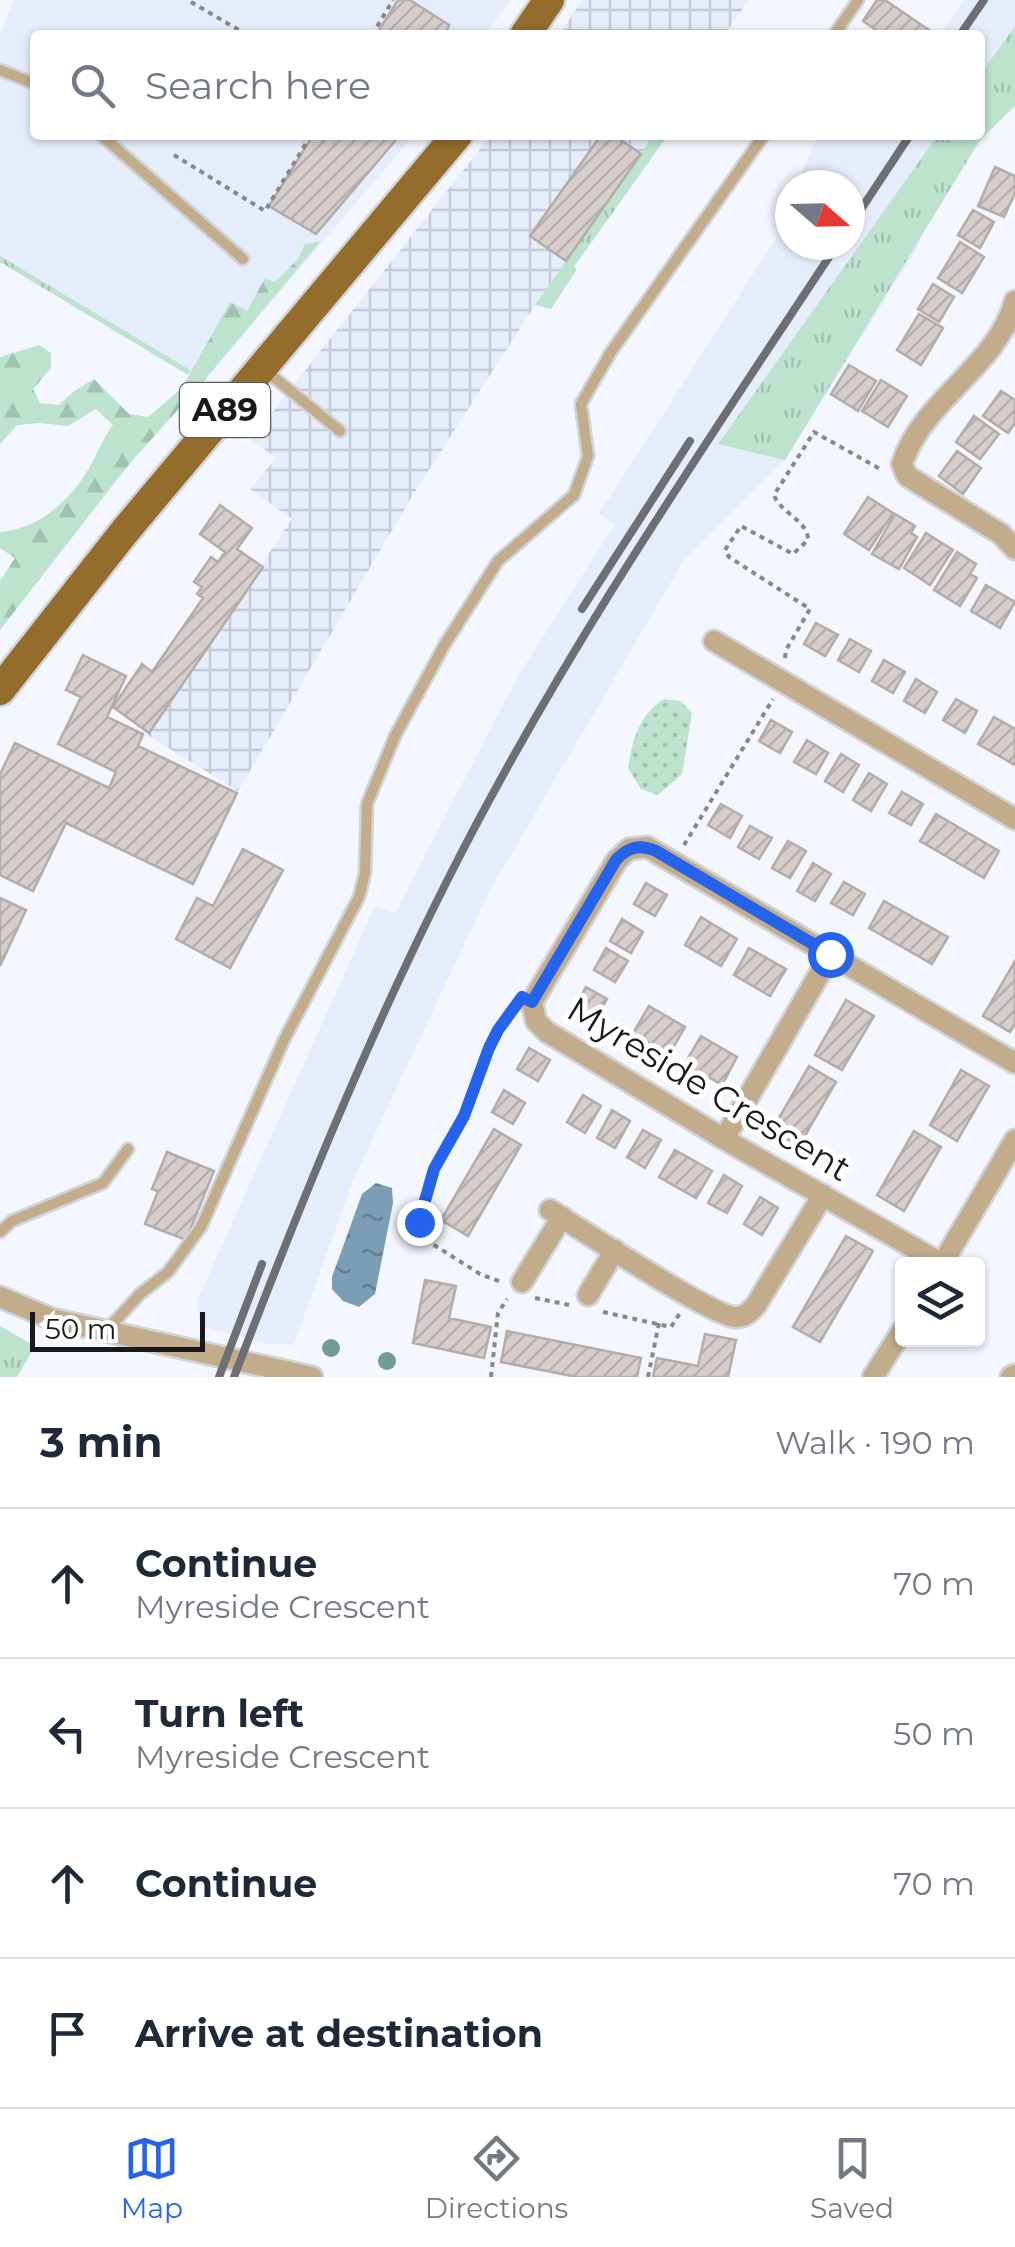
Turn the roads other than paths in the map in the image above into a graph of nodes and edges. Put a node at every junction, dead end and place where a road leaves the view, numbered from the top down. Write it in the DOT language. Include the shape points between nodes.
graph roads {
  1 [pos="549,0"];
  2 [pos="858,0"];
  3 [pos="528,30"];
  4 [pos="837,30"];
  5 [pos="0,70"];
  6 [pos="30,82"];
  7 [pos="107,140"];
  8 [pos="453,140"];
  9 [pos="760,140"];
  10 [pos="243,258"];
  11 [pos="1015,302"];
  12 [pos="262,367"];
  13 [pos="340,431"];
  14 [pos="1015,549"];
  15 [pos="714,641"];
  16 [pos="0,690"];
  17 [pos="1015,819"];
  18 [pos="830,954"];
  19 [pos="1015,1062"];
  20 [pos="724,1139"];
  21 [pos="1015,1140"];
  22 [pos="128,1149"];
  23 [pos="823,1195"];
  24 [pos="0,1232"];
  25 [pos="616,1250"];
  26 [pos="930,1257"];
  27 [pos="946,1257"];
  28 [pos="516,1288"];
  29 [pos="0,1297"];
  30 [pos="586,1302"];
  31 [pos="105,1332"];
  32 [pos="895,1342"];
  33 [pos="312,1377"];
  34 [pos="873,1377"];
  1 -- 3 [label="main road"];
  2 -- 4 [label="lane"];
  5 -- 6 [label="lane"];
  7 -- 10 [label="lane"];
  8 -- 12 [label="main road, A89"];
  9 -- 31 [label="lane" via="581,404 588,456 574,495 498,561 445,644 388,750 368,804 359,897 284,1040 201,1227 168,1272"];
  11 -- 14 [label="street" via="984,357 933,410 904,457 904,472"];
  12 -- 13 [label="lane"];
  12 -- 16 [label="main road, A89"];
  15 -- 17 [label="street"];
  18 -- 19 [label="street, Myreside Crescent"];
  18 -- 20 [label="street"];
  18 -- 20 [label="street, Myreside Crescent" via="638,846 622,854 532,1002 547,1032"];
  20 -- 23 [label="street, Myreside Crescent"];
  21 -- 27 [label="street"];
  22 -- 24 [label="lane" via="103,1183"];
  23 -- 25 [label="street" via="750,1312 730,1317"];
  23 -- 26 [label="street, Myreside Crescent"];
  25 -- 28 [label="street" via="556,1214"];
  25 -- 30 [label="street"];
  29 -- 31 [label="street"];
  31 -- 33 [label="street"];
  32 -- 34 [label="street"];
}
